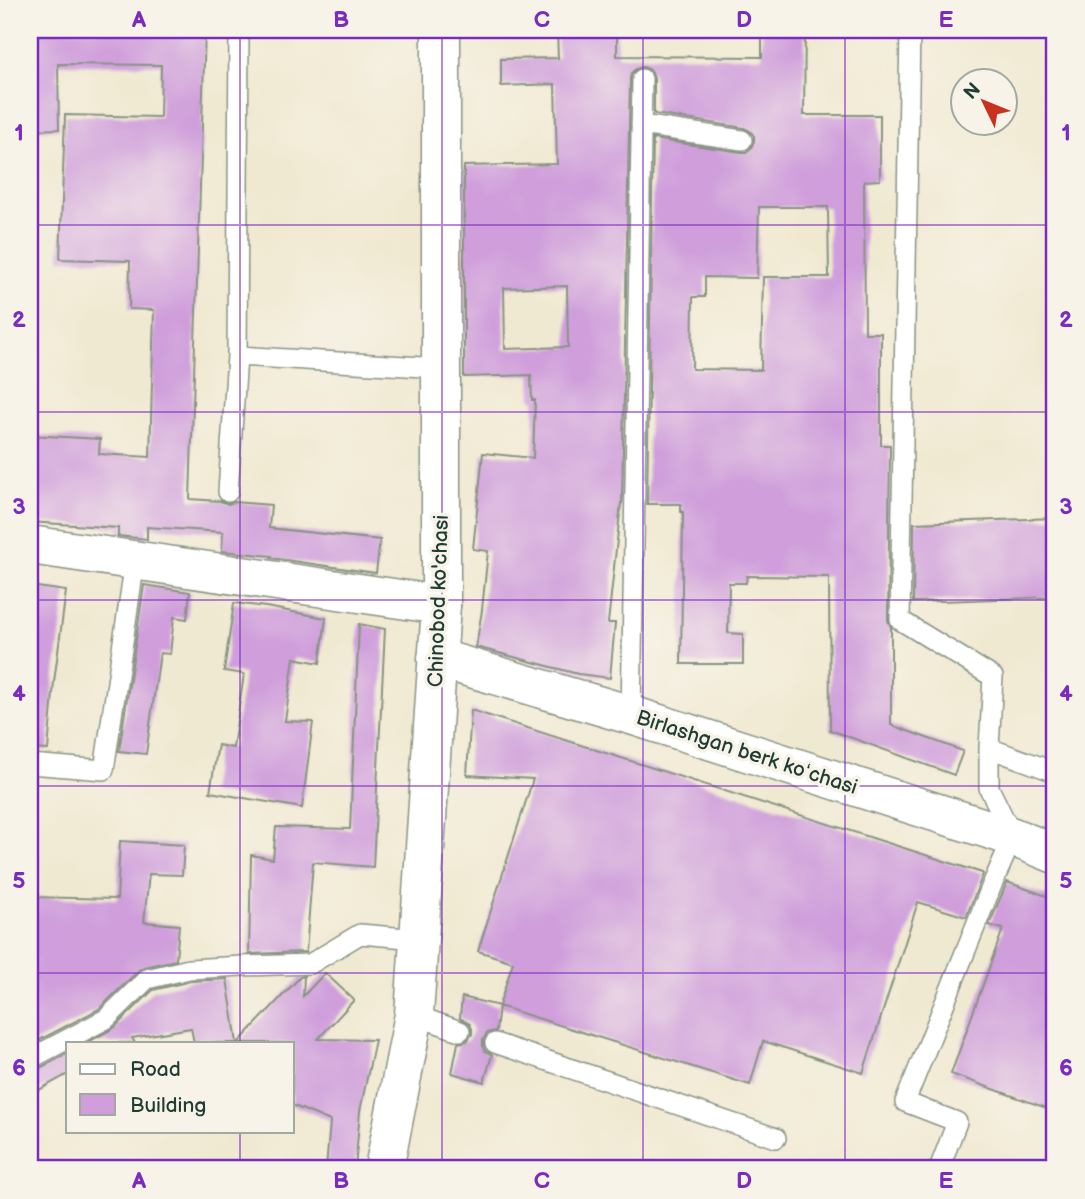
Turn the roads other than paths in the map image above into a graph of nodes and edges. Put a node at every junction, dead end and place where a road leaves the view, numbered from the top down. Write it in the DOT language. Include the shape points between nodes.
graph roads {
  1 [pos="239,30"];
  2 [pos="441,30"];
  3 [pos="910,30"];
  4 [pos="642,79"];
  5 [pos="640,125"];
  6 [pos="742,140"];
  7 [pos="237,356"];
  8 [pos="440,368"];
  9 [pos="228,492"];
  10 [pos="30,545"];
  11 [pos="135,561"];
  12 [pos="441,605"];
  13 [pos="437,658"];
  14 [pos="631,715"];
  15 [pos="989,748"];
  16 [pos="30,764"];
  17 [pos="1055,772"];
  18 [pos="1013,837"];
  19 [pos="1055,854"];
  20 [pos="418,939"];
  21 [pos="414,1015"];
  22 [pos="460,1031"];
  23 [pos="495,1043"];
  24 [pos="30,1059"];
  25 [pos="776,1138"];
  26 [pos="384,1169"];
  27 [pos="940,1169"];
  1 -- 7 [label="lane"];
  2 -- 8 [label="street, Chinobod ko'chasi"];
  3 -- 15 [label="lane" via="900,620 993,677"];
  4 -- 5 [label="lane"];
  5 -- 6 [label="lane"];
  5 -- 14 [label="lane"];
  7 -- 8 [label="lane"];
  7 -- 9 [label="lane"];
  8 -- 12 [label="street, Chinobod ko'chasi"];
  10 -- 11 [label="street"];
  11 -- 12 [label="street"];
  11 -- 16 [label="lane" via="104,770"];
  12 -- 13 [label="street, Chinobod ko'chasi"];
  13 -- 14 [label="street, Birlashgan berk koʻchasi"];
  13 -- 20 [label="street, Chinobod ko'chasi"];
  14 -- 18 [label="street, Birlashgan berk koʻchasi"];
  15 -- 17 [label="lane"];
  15 -- 18 [label="lane" via="989,789"];
  18 -- 19 [label="street, Birlashgan berk koʻchasi"];
  18 -- 27 [label="lane" via="905,1102 957,1122"];
  20 -- 21 [label="street, Chinobod ko'chasi"];
  20 -- 24 [label="lane" via="360,934 310,964 189,969 147,979 106,1019"];
  21 -- 22 [label="lane"];
  21 -- 26 [label="street, Chinobod ko'chasi"];
  23 -- 25 [label="lane"];
}
